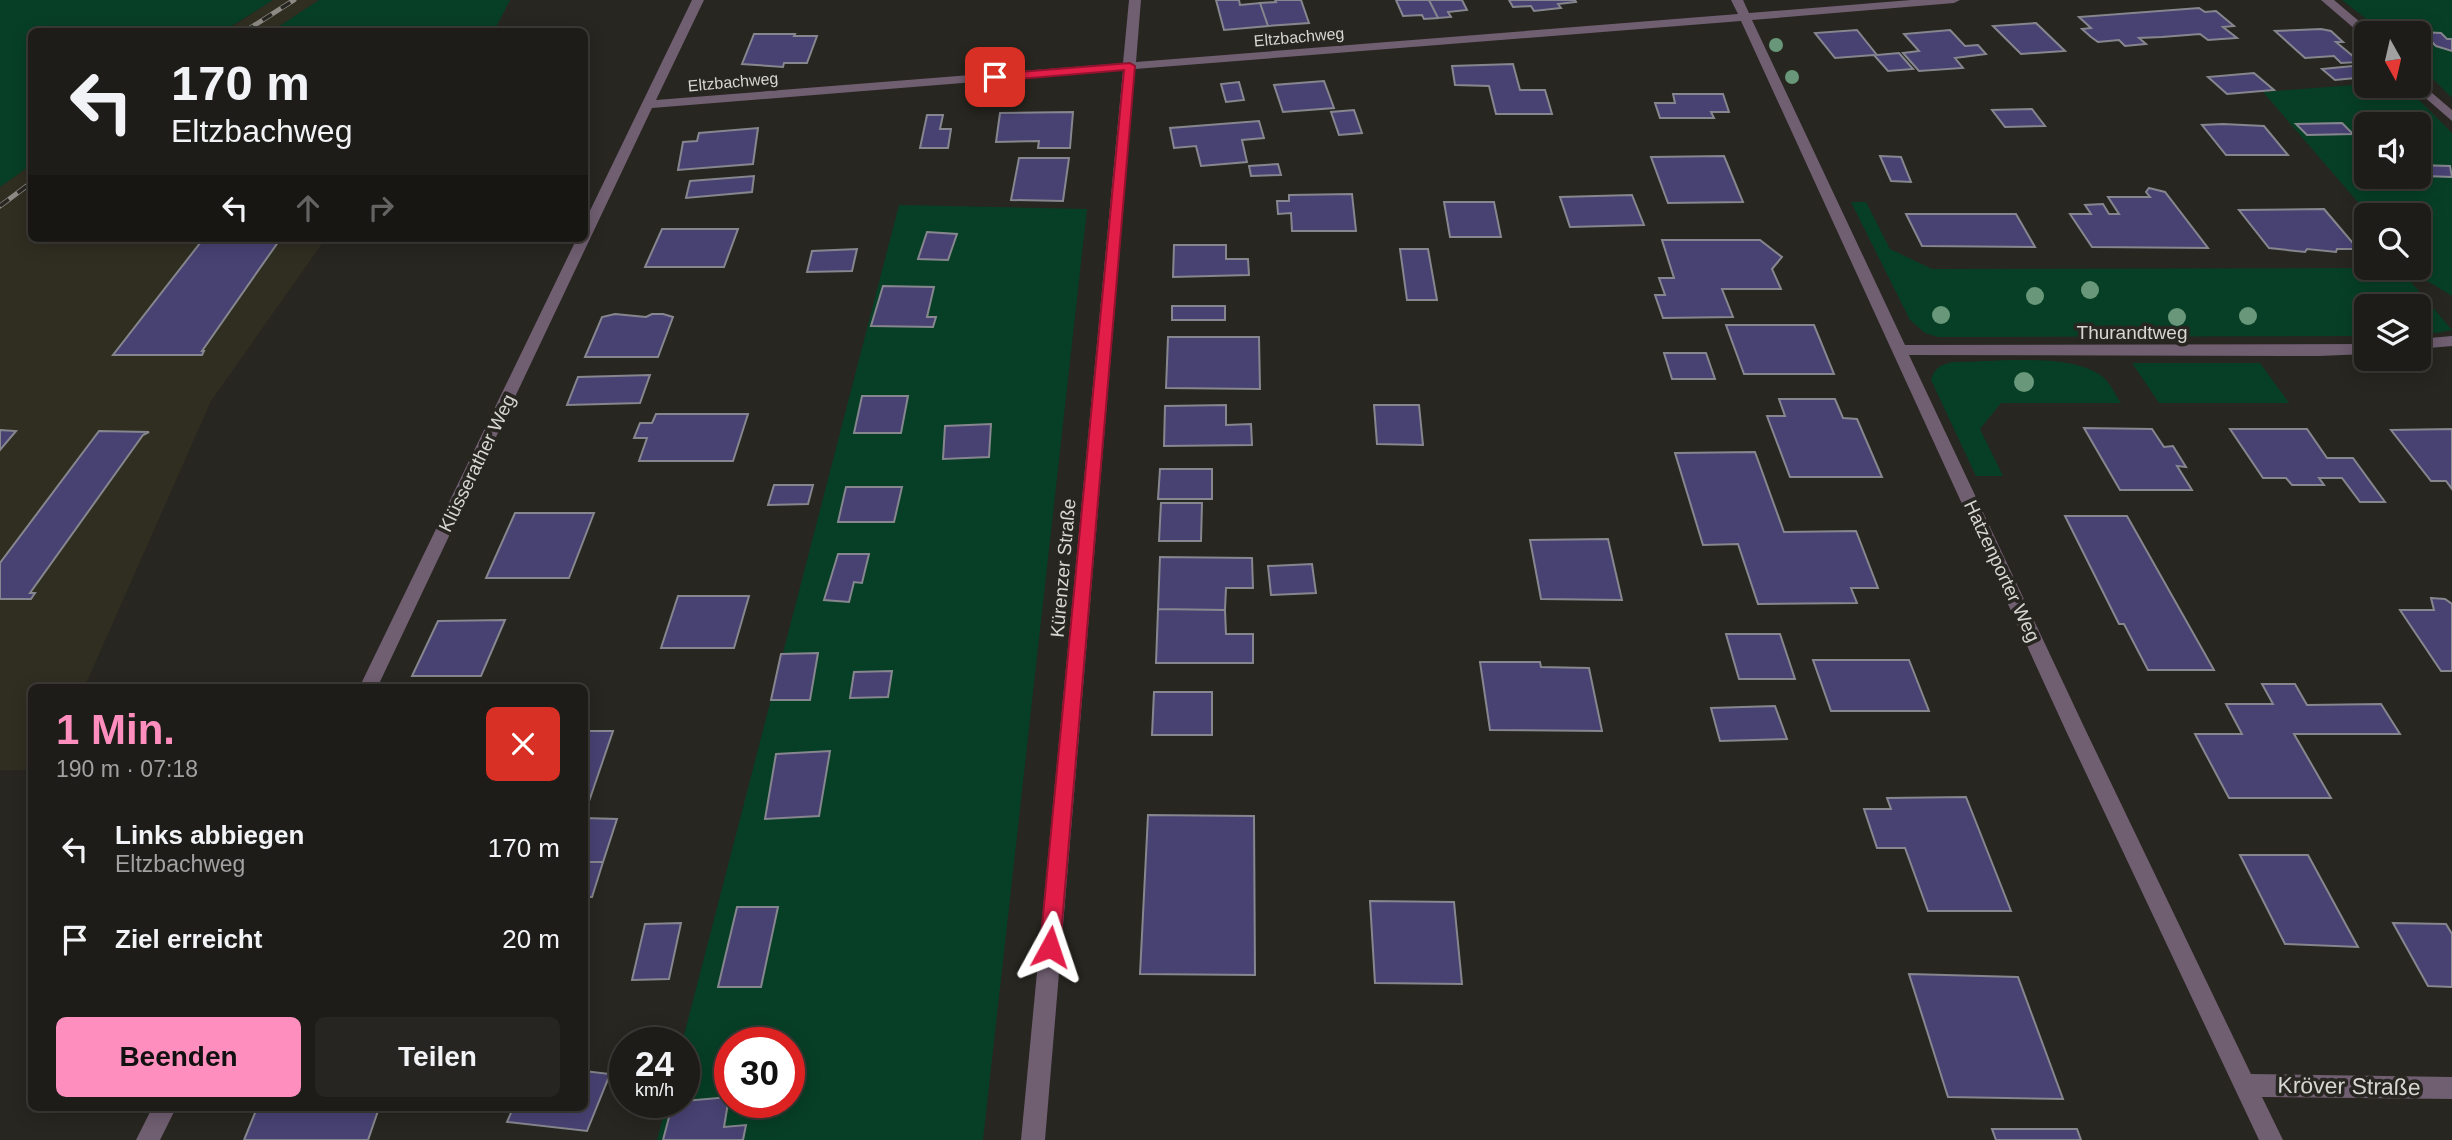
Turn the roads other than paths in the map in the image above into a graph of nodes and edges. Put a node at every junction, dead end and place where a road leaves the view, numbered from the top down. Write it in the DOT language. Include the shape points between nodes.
graph roads {
  1 [pos="698,0"];
  2 [pos="1135,0"];
  3 [pos="1737,0"];
  4 [pos="1954,0"];
  5 [pos="2327,0"];
  6 [pos="1745,18"];
  7 [pos="2354,22"];
  8 [pos="1130,66"];
  9 [pos="2431,97"];
  10 [pos="646,105"];
  11 [pos="2452,117"];
  12 [pos="588,229"];
  13 [pos="582,242"];
  14 [pos="2452,341"];
  15 [pos="2431,343"];
  16 [pos="1899,350"];
  17 [pos="2354,350"];
  18 [pos="370,684"];
  19 [pos="2246,1085"];
  20 [pos="2452,1088"];
  21 [pos="162,1111"];
  22 [pos="148,1140"];
  23 [pos="1033,1140"];
  24 [pos="2271,1140"];
  1 -- 10 [label="street, Klüsserather Weg"];
  2 -- 8 [label="street, Kürenzer Straße"];
  3 -- 6 [label="street, Hatzenporter Weg"];
  4 -- 6 [label="street, Eltzbachweg"];
  5 -- 7 [label="street"];
  6 -- 8 [label="street, Eltzbachweg"];
  6 -- 16 [label="street, Hatzenporter Weg"];
  8 -- 10 [label="street, Eltzbachweg"];
  8 -- 23 [label="street, Kürenzer Straße"];
  9 -- 11 [label="street"];
  10 -- 12 [label="street, Klüsserather Weg"];
  13 -- 18 [label="street, Klüsserather Weg"];
  14 -- 15 [label="street"];
  16 -- 17 [label="street, Thurandtweg"];
  16 -- 19 [label="street, Hatzenporter Weg"];
  19 -- 20 [label="street, Kröver Straße"];
  19 -- 24 [label="street, Hatzenporter Weg"];
  21 -- 22 [label="street"];
}
